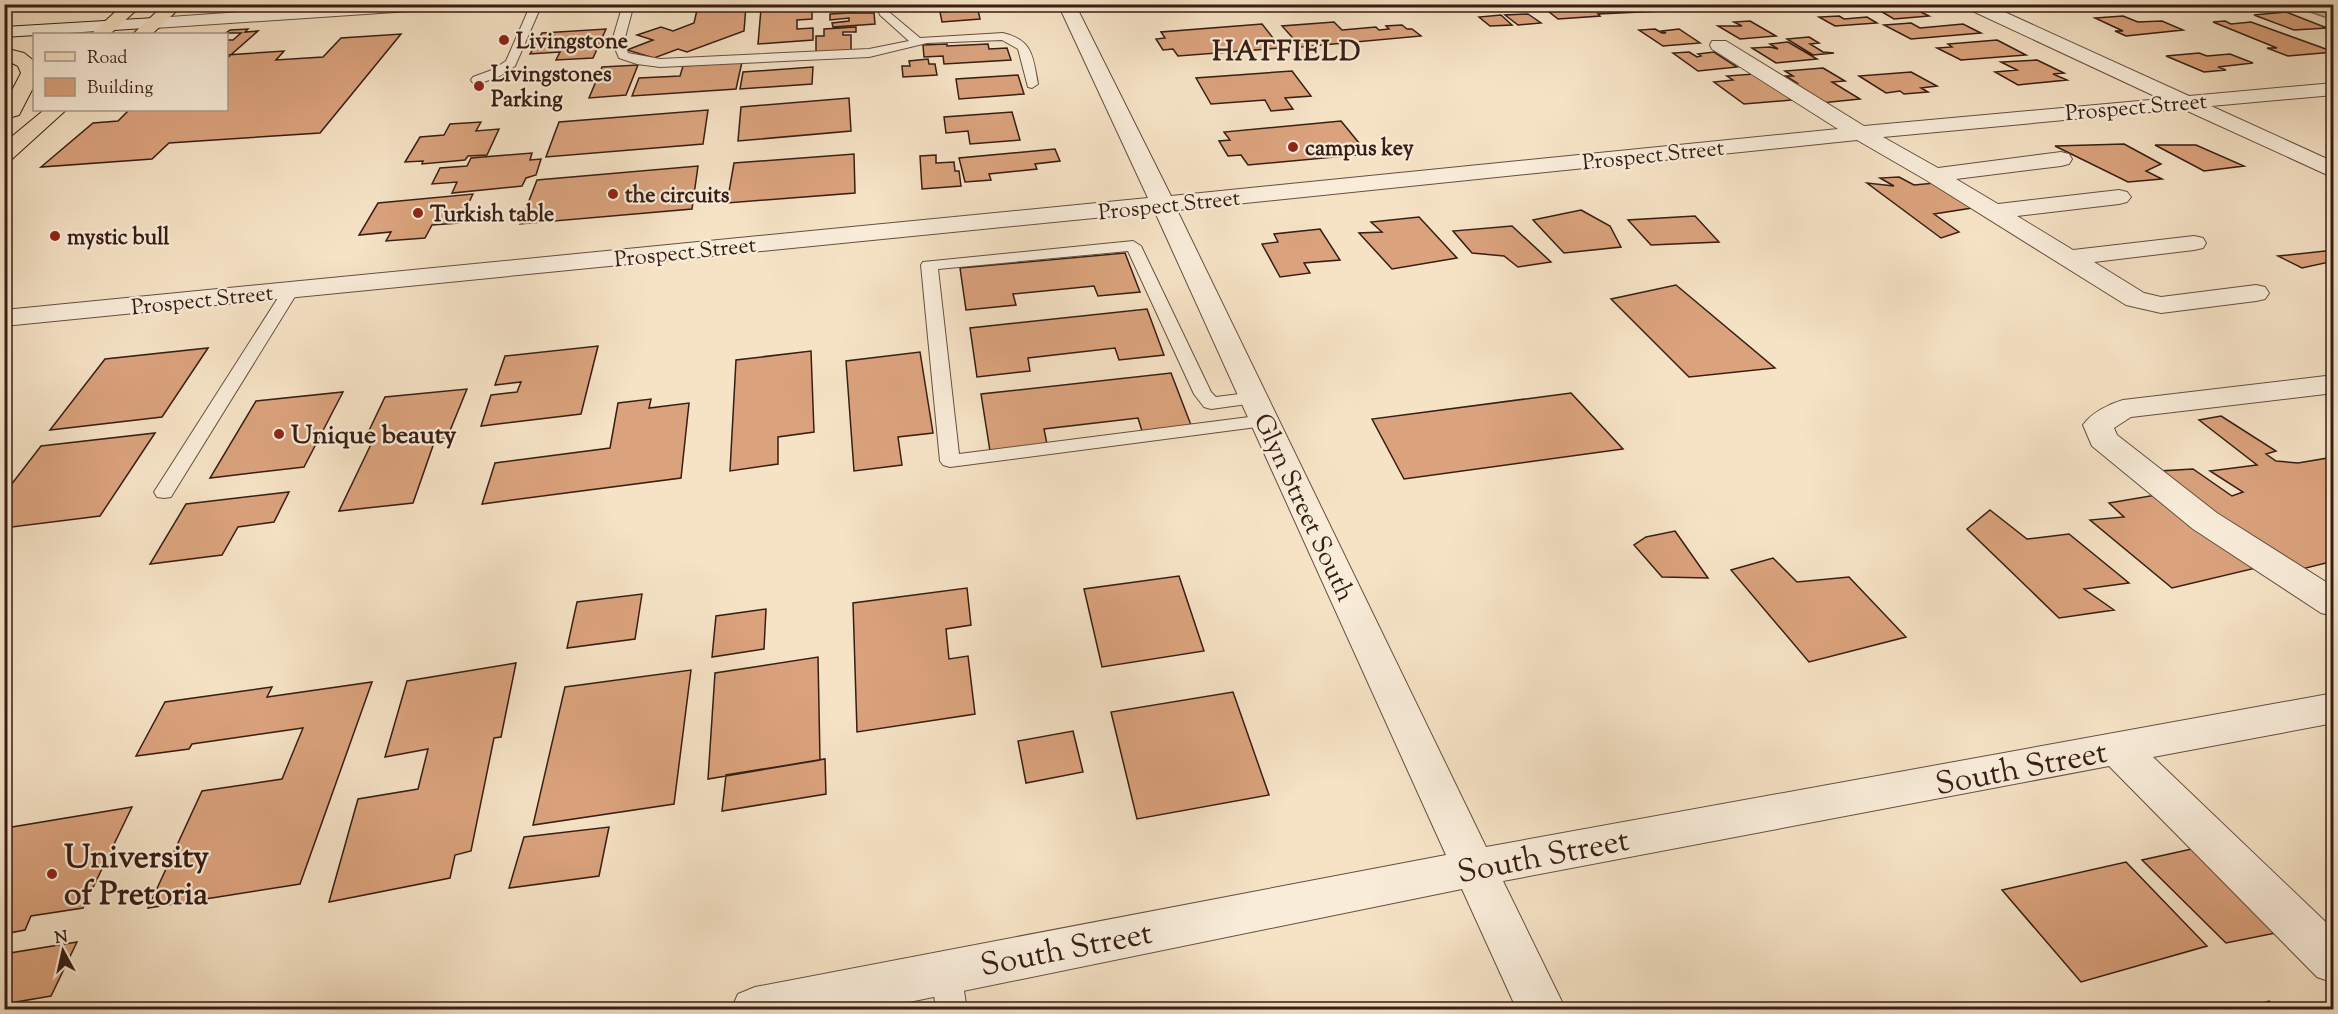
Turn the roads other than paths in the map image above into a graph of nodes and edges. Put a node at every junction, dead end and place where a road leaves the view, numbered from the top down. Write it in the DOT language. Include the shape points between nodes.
graph roads {
  1 [pos="135,4"];
  2 [pos="176,4"];
  3 [pos="440,4"];
  4 [pos="537,4"];
  5 [pos="629,4"];
  6 [pos="881,4"];
  7 [pos="1066,4"];
  8 [pos="1972,4"];
  9 [pos="348,7"];
  10 [pos="149,28"];
  11 [pos="106,30"];
  12 [pos="4,32"];
  13 [pos="917,42"];
  14 [pos="1719,45"];
  15 [pos="4,53"];
  16 [pos="477,80"];
  17 [pos="1032,84"];
  18 [pos="2334,89"];
  19 [pos="33,92"];
  20 [pos="2182,101"];
  21 [pos="55,111"];
  22 [pos="8,114"];
  23 [pos="1859,133"];
  24 [pos="4,154"];
  25 [pos="2061,159"];
  26 [pos="2334,171"];
  27 [pos="1934,174"];
  28 [pos="2119,198"];
  29 [pos="1164,204"];
  30 [pos="1993,212"];
  31 [pos="2194,243"];
  32 [pos="2068,258"];
  33 [pos="291,290"];
  34 [pos="2256,293"];
  35 [pos="4,318"];
  36 [pos="2334,384"];
  37 [pos="1260,410"];
  38 [pos="164,492"];
  39 [pos="2334,604"];
  40 [pos="2334,708"];
  41 [pos="2118,749"];
  42 [pos="1474,868"];
  43 [pos="2334,962"];
  44 [pos="949,991"];
  45 [pos="755,1010"];
  46 [pos="1542,1010"];
  1 -- 11 [label="main road"];
  2 -- 10 [label="main road"];
  3 -- 9 [label="street"];
  4 -- 16 [label="lane" via="511,63"];
  5 -- 13 [label="lane" via="618,41 623,55 637,60 660,63 807,57 869,53"];
  6 -- 13 [label="lane" via="884,13"];
  7 -- 29 [label="street, Glyn Street South"];
  8 -- 20 [label="street"];
  9 -- 10 [label="street"];
  10 -- 11 [label="street"];
  11 -- 12 [label="street"];
  13 -- 17 [label="lane" via="1003,36 1016,39 1024,45"];
  14 -- 23 [label="street"];
  15 -- 22 [label="main road" via="20,58 31,74"];
  18 -- 20 [label="street, Prospect Street"];
  19 -- 22 [label="main road"];
  20 -- 23 [label="street, Prospect Street"];
  20 -- 26 [label="street"];
  21 -- 24 [label="main road"];
  23 -- 27 [label="street"];
  23 -- 29 [label="street, Prospect Street"];
  25 -- 27 [label="street"];
  27 -- 30 [label="street"];
  28 -- 30 [label="street"];
  29 -- 33 [label="street, Prospect Street"];
  29 -- 37 [label="street, Glyn Street South"];
  30 -- 32 [label="street"];
  31 -- 32 [label="street"];
  32 -- 34 [label="street" via="2134,299 2148,303"];
  33 -- 35 [label="street, Prospect Street"];
  33 -- 38 [label="lane"];
  36 -- 39 [label="street" via="2122,409 2098,425 2103,439 2205,520"];
  37 -- 37 [label="lane" via="950,461 929,265 1133,246 1203,394 1211,403"];
  37 -- 42 [label="street, Glyn Street South"];
  40 -- 41 [label="street, South Street"];
  41 -- 42 [label="street, South Street"];
  41 -- 43 [label="street"];
  42 -- 44 [label="street, South Street"];
  42 -- 46 [label="street, Glyn Street South"];
  44 -- 45 [label="street, South Street"];
}
